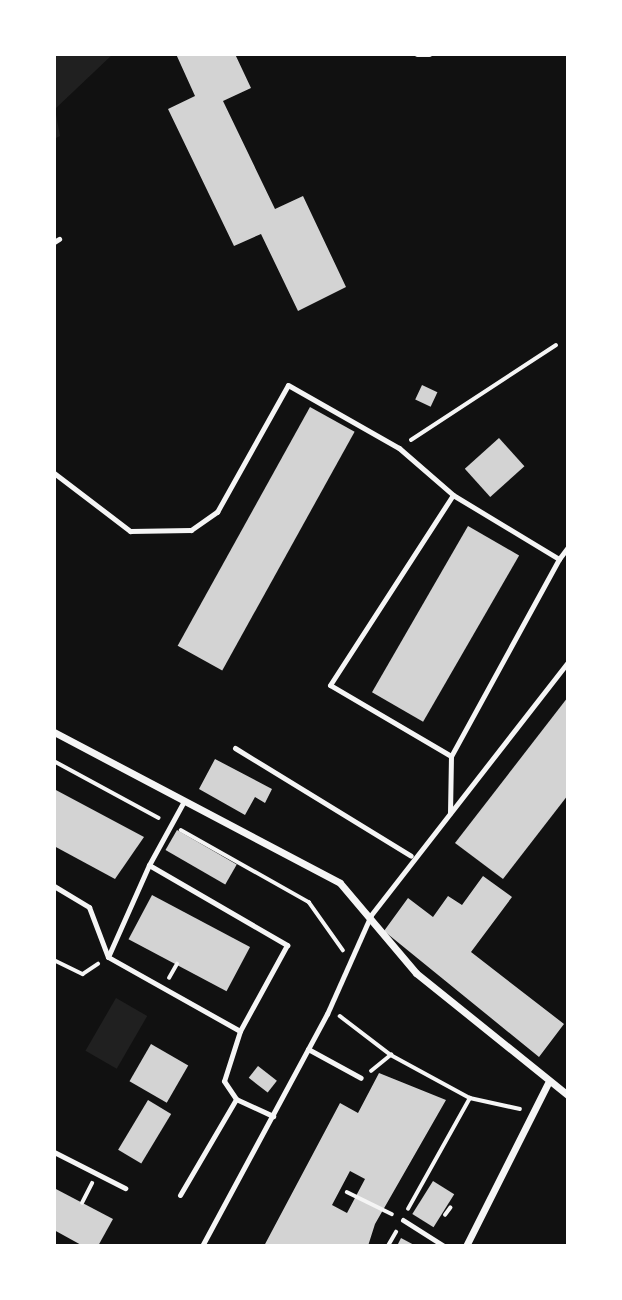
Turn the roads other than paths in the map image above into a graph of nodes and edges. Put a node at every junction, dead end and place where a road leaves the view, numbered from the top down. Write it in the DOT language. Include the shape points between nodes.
graph roads {
  1 [pos="417,54"];
  2 [pos="429,54"];
  3 [pos="568,342"];
  4 [pos="568,391"];
  5 [pos="54,473"];
  6 [pos="453,495"];
  7 [pos="568,547"];
  8 [pos="559,559"];
  9 [pos="568,662"];
  10 [pos="54,733"];
  11 [pos="235,748"];
  12 [pos="451,756"];
  13 [pos="184,801"];
  14 [pos="450,813"];
  15 [pos="411,856"];
  16 [pos="149,865"];
  17 [pos="54,886"];
  18 [pos="371,915"];
  19 [pos="108,957"];
  20 [pos="240,1031"];
  21 [pos="308,1049"];
  22 [pos="361,1078"];
  23 [pos="548,1083"];
  24 [pos="568,1095"];
  25 [pos="236,1099"];
  26 [pos="272,1115"];
  27 [pos="54,1152"];
  28 [pos="125,1188"];
  29 [pos="180,1195"];
  30 [pos="402,1220"];
  31 [pos="202,1246"];
  32 [pos="444,1246"];
  33 [pos="466,1246"];
  1 -- 2 [label="lane"];
  3 -- 4 [label="lane"];
  5 -- 6 [label="lane" via="130,531 191,530 217,512 288,385 399,448"];
  6 -- 8 [label="lane"];
  6 -- 12 [label="lane" via="330,685"];
  7 -- 8 [label="lane"];
  8 -- 12 [label="lane"];
  9 -- 14 [label="lane"];
  10 -- 13 [label="street"];
  11 -- 15 [label="lane"];
  12 -- 14 [label="lane"];
  13 -- 16 [label="lane"];
  13 -- 18 [label="street" via="309,863"];
  14 -- 15 [label="lane"];
  15 -- 18 [label="lane"];
  16 -- 19 [label="lane"];
  16 -- 20 [label="lane" via="287,945"];
  17 -- 19 [label="lane" via="89,907"];
  18 -- 21 [label="lane"];
  18 -- 23 [label="street" via="416,973"];
  19 -- 20 [label="lane"];
  20 -- 25 [label="lane" via="224,1081"];
  21 -- 22 [label="lane"];
  21 -- 26 [label="lane"];
  23 -- 24 [label="street"];
  23 -- 33 [label="street"];
  25 -- 26 [label="lane"];
  25 -- 29 [label="lane"];
  26 -- 31 [label="lane"];
  27 -- 28 [label="lane"];
  30 -- 32 [label="lane"];
}
